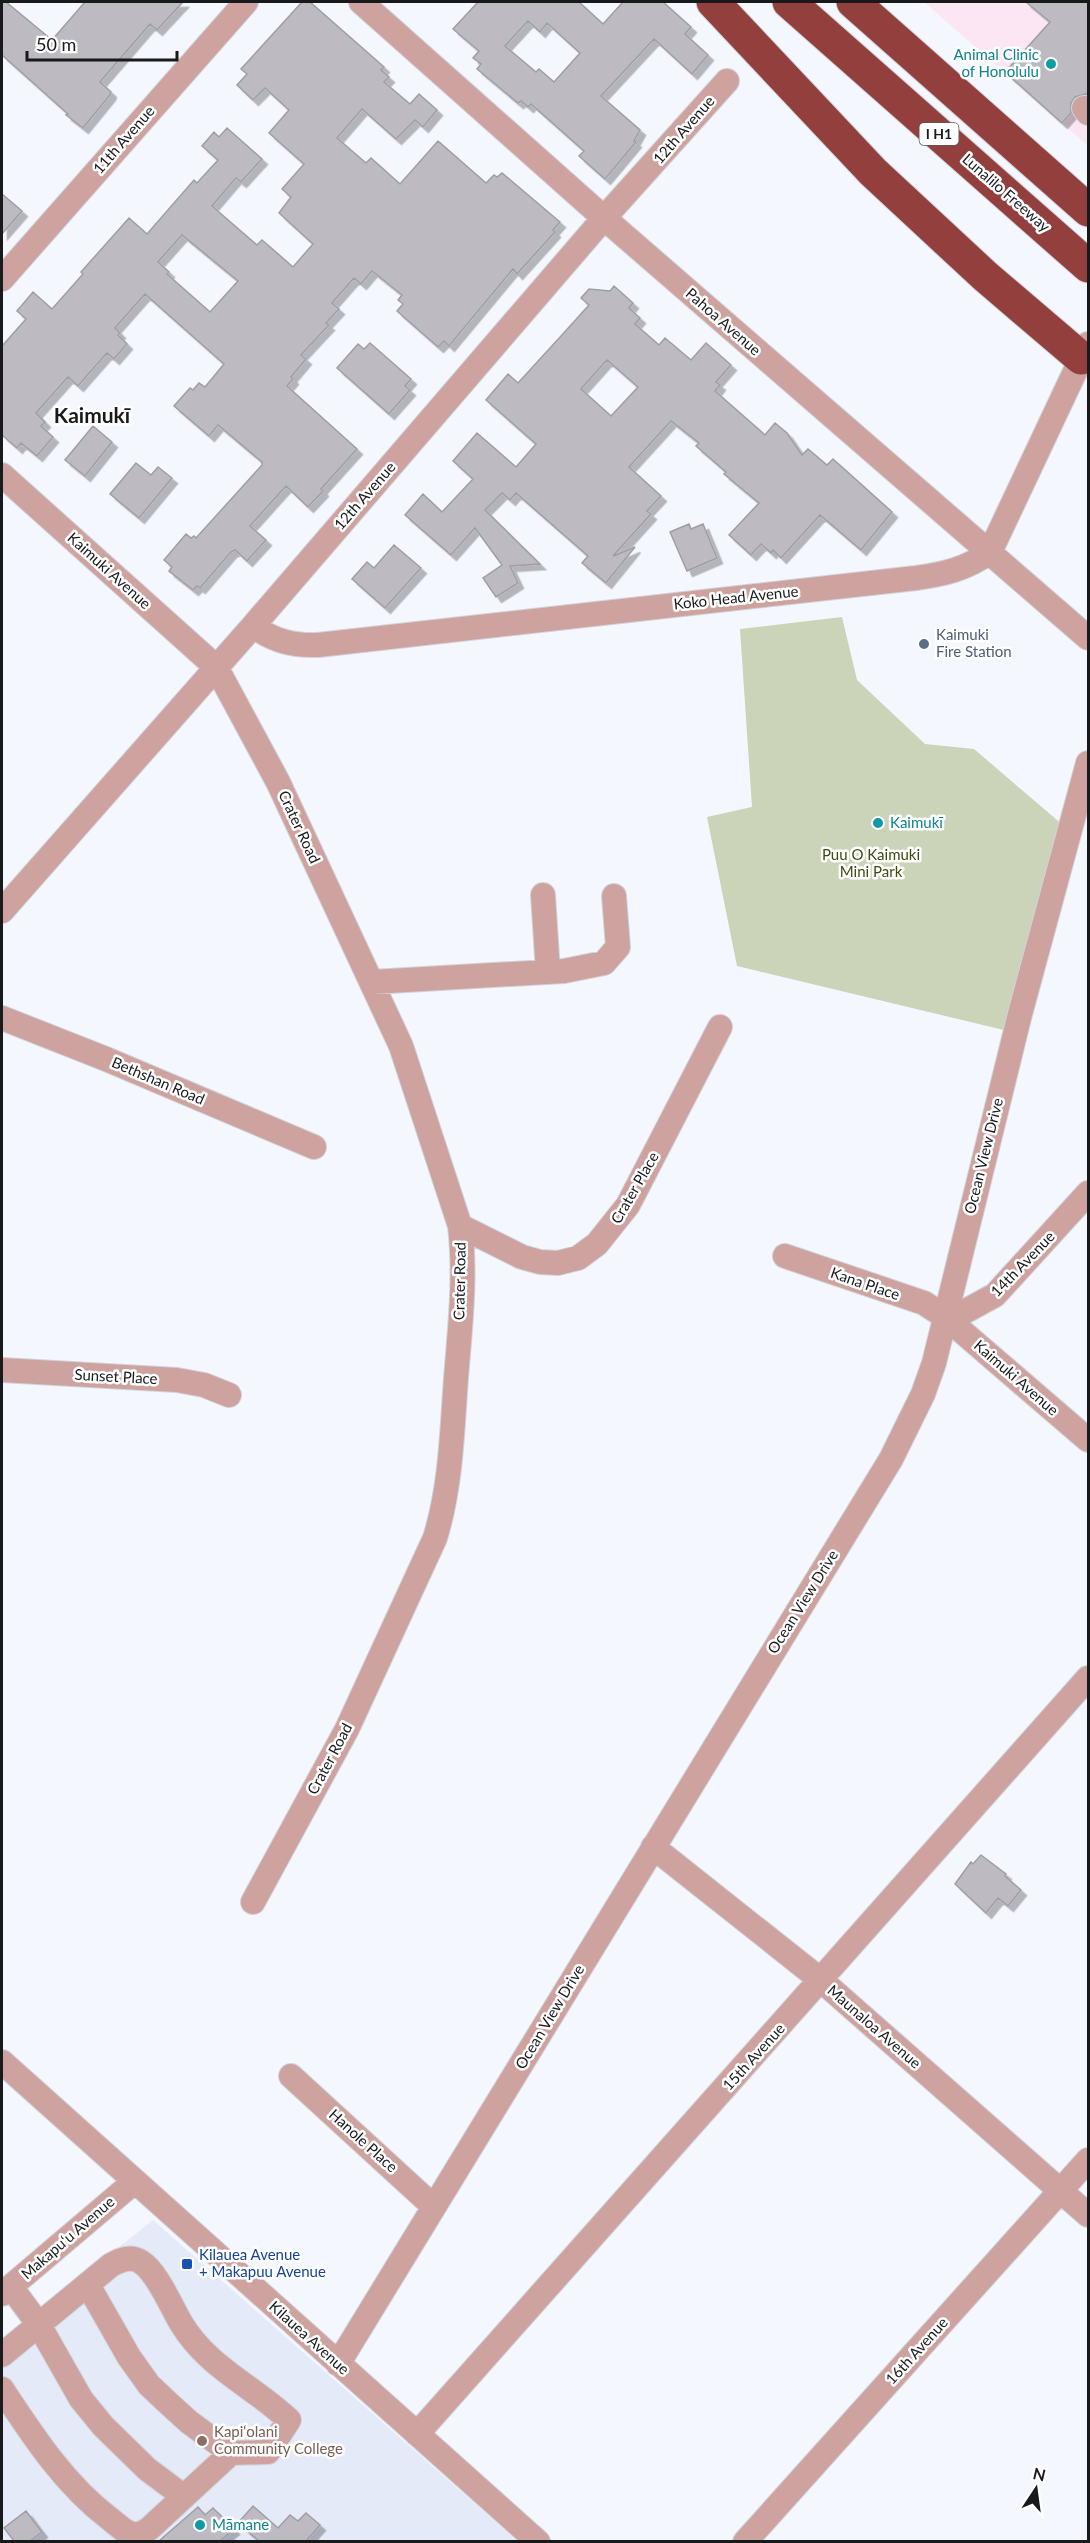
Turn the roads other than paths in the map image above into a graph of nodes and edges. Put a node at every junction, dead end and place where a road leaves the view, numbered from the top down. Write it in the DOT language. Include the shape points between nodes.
graph roads {
  1 [pos="246,2"];
  2 [pos="361,2"];
  3 [pos="713,2"];
  4 [pos="789,2"];
  5 [pos="854,2"];
  6 [pos="727,81"];
  7 [pos="1089,210"];
  8 [pos="604,218"];
  9 [pos="1089,266"];
  10 [pos="2,279"];
  11 [pos="1085,351"];
  12 [pos="2,475"];
  13 [pos="990,552"];
  14 [pos="253,626"];
  15 [pos="1089,638"];
  16 [pos="216,667"];
  17 [pos="1089,763"];
  18 [pos="543,894"];
  19 [pos="614,896"];
  20 [pos="2,911"];
  21 [pos="548,972"];
  22 [pos="372,982"];
  23 [pos="2,1018"];
  24 [pos="720,1026"];
  25 [pos="314,1147"];
  26 [pos="1089,1193"];
  27 [pos="460,1226"];
  28 [pos="784,1256"];
  29 [pos="944,1316"];
  30 [pos="2,1370"];
  31 [pos="229,1395"];
  32 [pos="1089,1440"];
  33 [pos="1089,1678"];
  34 [pos="653,1847"];
  35 [pos="253,1902"];
  36 [pos="822,1981"];
  37 [pos="2,2063"];
  38 [pos="291,2076"];
  39 [pos="1089,2160"];
  40 [pos="134,2182"];
  41 [pos="1061,2191"];
  42 [pos="434,2207"];
  43 [pos="1089,2215"];
  44 [pos="88,2284"];
  45 [pos="6,2291"];
  46 [pos="39,2325"];
  47 [pos="2,2355"];
  48 [pos="338,2364"];
  49 [pos="2,2389"];
  50 [pos="417,2434"];
  51 [pos="231,2453"];
  52 [pos="183,2496"];
  53 [pos="538,2541"];
  54 [pos="745,2541"];
  1 -- 10 [label="street, 11th Avenue"];
  2 -- 8 [label="street, Pahoa Avenue"];
  3 -- 11 [label="highway" via="873,172 985,276"];
  4 -- 9 [label="highway, Lunalilo Freeway / I H1"];
  5 -- 7 [label="highway, I H1"];
  6 -- 8 [label="street, 12th Avenue"];
  8 -- 13 [label="street, Pahoa Avenue"];
  8 -- 14 [label="street, 12th Avenue"];
  11 -- 13 [label="street"];
  12 -- 16 [label="street, Kaimuki Avenue"];
  13 -- 14 [label="street, Koko Head Avenue" via="974,564 938,575 318,645 282,642"];
  13 -- 15 [label="street, Pahoa Avenue"];
  14 -- 16 [label="street, 12th Avenue"];
  16 -- 20 [label="street, 12th Avenue"];
  16 -- 22 [label="street, Crater Road" via="278,782"];
  17 -- 29 [label="street, Ocean View Drive" via="1020,1014"];
  18 -- 21 [label="street"];
  19 -- 21 [label="street" via="618,947 604,963"];
  21 -- 22 [label="street"];
  22 -- 27 [label="street, Crater Road" via="401,1046"];
  23 -- 25 [label="street, Bethshan Road"];
  24 -- 27 [label="street, Crater Place" via="628,1205 597,1244 578,1258 540,1262"];
  26 -- 29 [label="street, 14th Avenue" via="995,1295 964,1312"];
  27 -- 35 [label="street, Crater Road" via="463,1284 451,1445 443,1510 435,1538 347,1729"];
  28 -- 29 [label="street, Kana Place" via="924,1303"];
  29 -- 32 [label="street, Kaimuki Avenue"];
  29 -- 34 [label="street, Ocean View Drive" via="923,1394 891,1459"];
  30 -- 31 [label="street, Sunset Place" via="177,1380 204,1384"];
  33 -- 36 [label="street, 15th Avenue"];
  34 -- 36 [label="street, Maunaloa Avenue"];
  34 -- 42 [label="street, Ocean View Drive"];
  36 -- 41 [label="street, Maunaloa Avenue"];
  36 -- 50 [label="street, 15th Avenue"];
  37 -- 40 [label="street, Kilauea Avenue"];
  38 -- 42 [label="street, Hanole Place"];
  39 -- 41 [label="street, 16th Avenue"];
  40 -- 45 [label="street, Makapu‘u Avenue"];
  40 -- 48 [label="street, Kilauea Avenue"];
  41 -- 43 [label="street, Maunaloa Avenue"];
  41 -- 54 [label="street, 16th Avenue"];
  42 -- 48 [label="street, Ocean View Drive"];
  44 -- 46 [label="street"];
  44 -- 51 [label="street" via="149,2385"];
  44 -- 51 [label="street" via="118,2260 142,2262 198,2346 289,2420 268,2452"];
  45 -- 46 [label="street"];
  46 -- 47 [label="street"];
  46 -- 52 [label="street" via="67,2377 103,2426 147,2469"];
  48 -- 50 [label="street, Kilauea Avenue"];
  49 -- 52 [label="street" via="41,2449 84,2496 124,2530 142,2533"];
  50 -- 53 [label="street, Kilauea Avenue"];
  51 -- 52 [label="street"];
}
